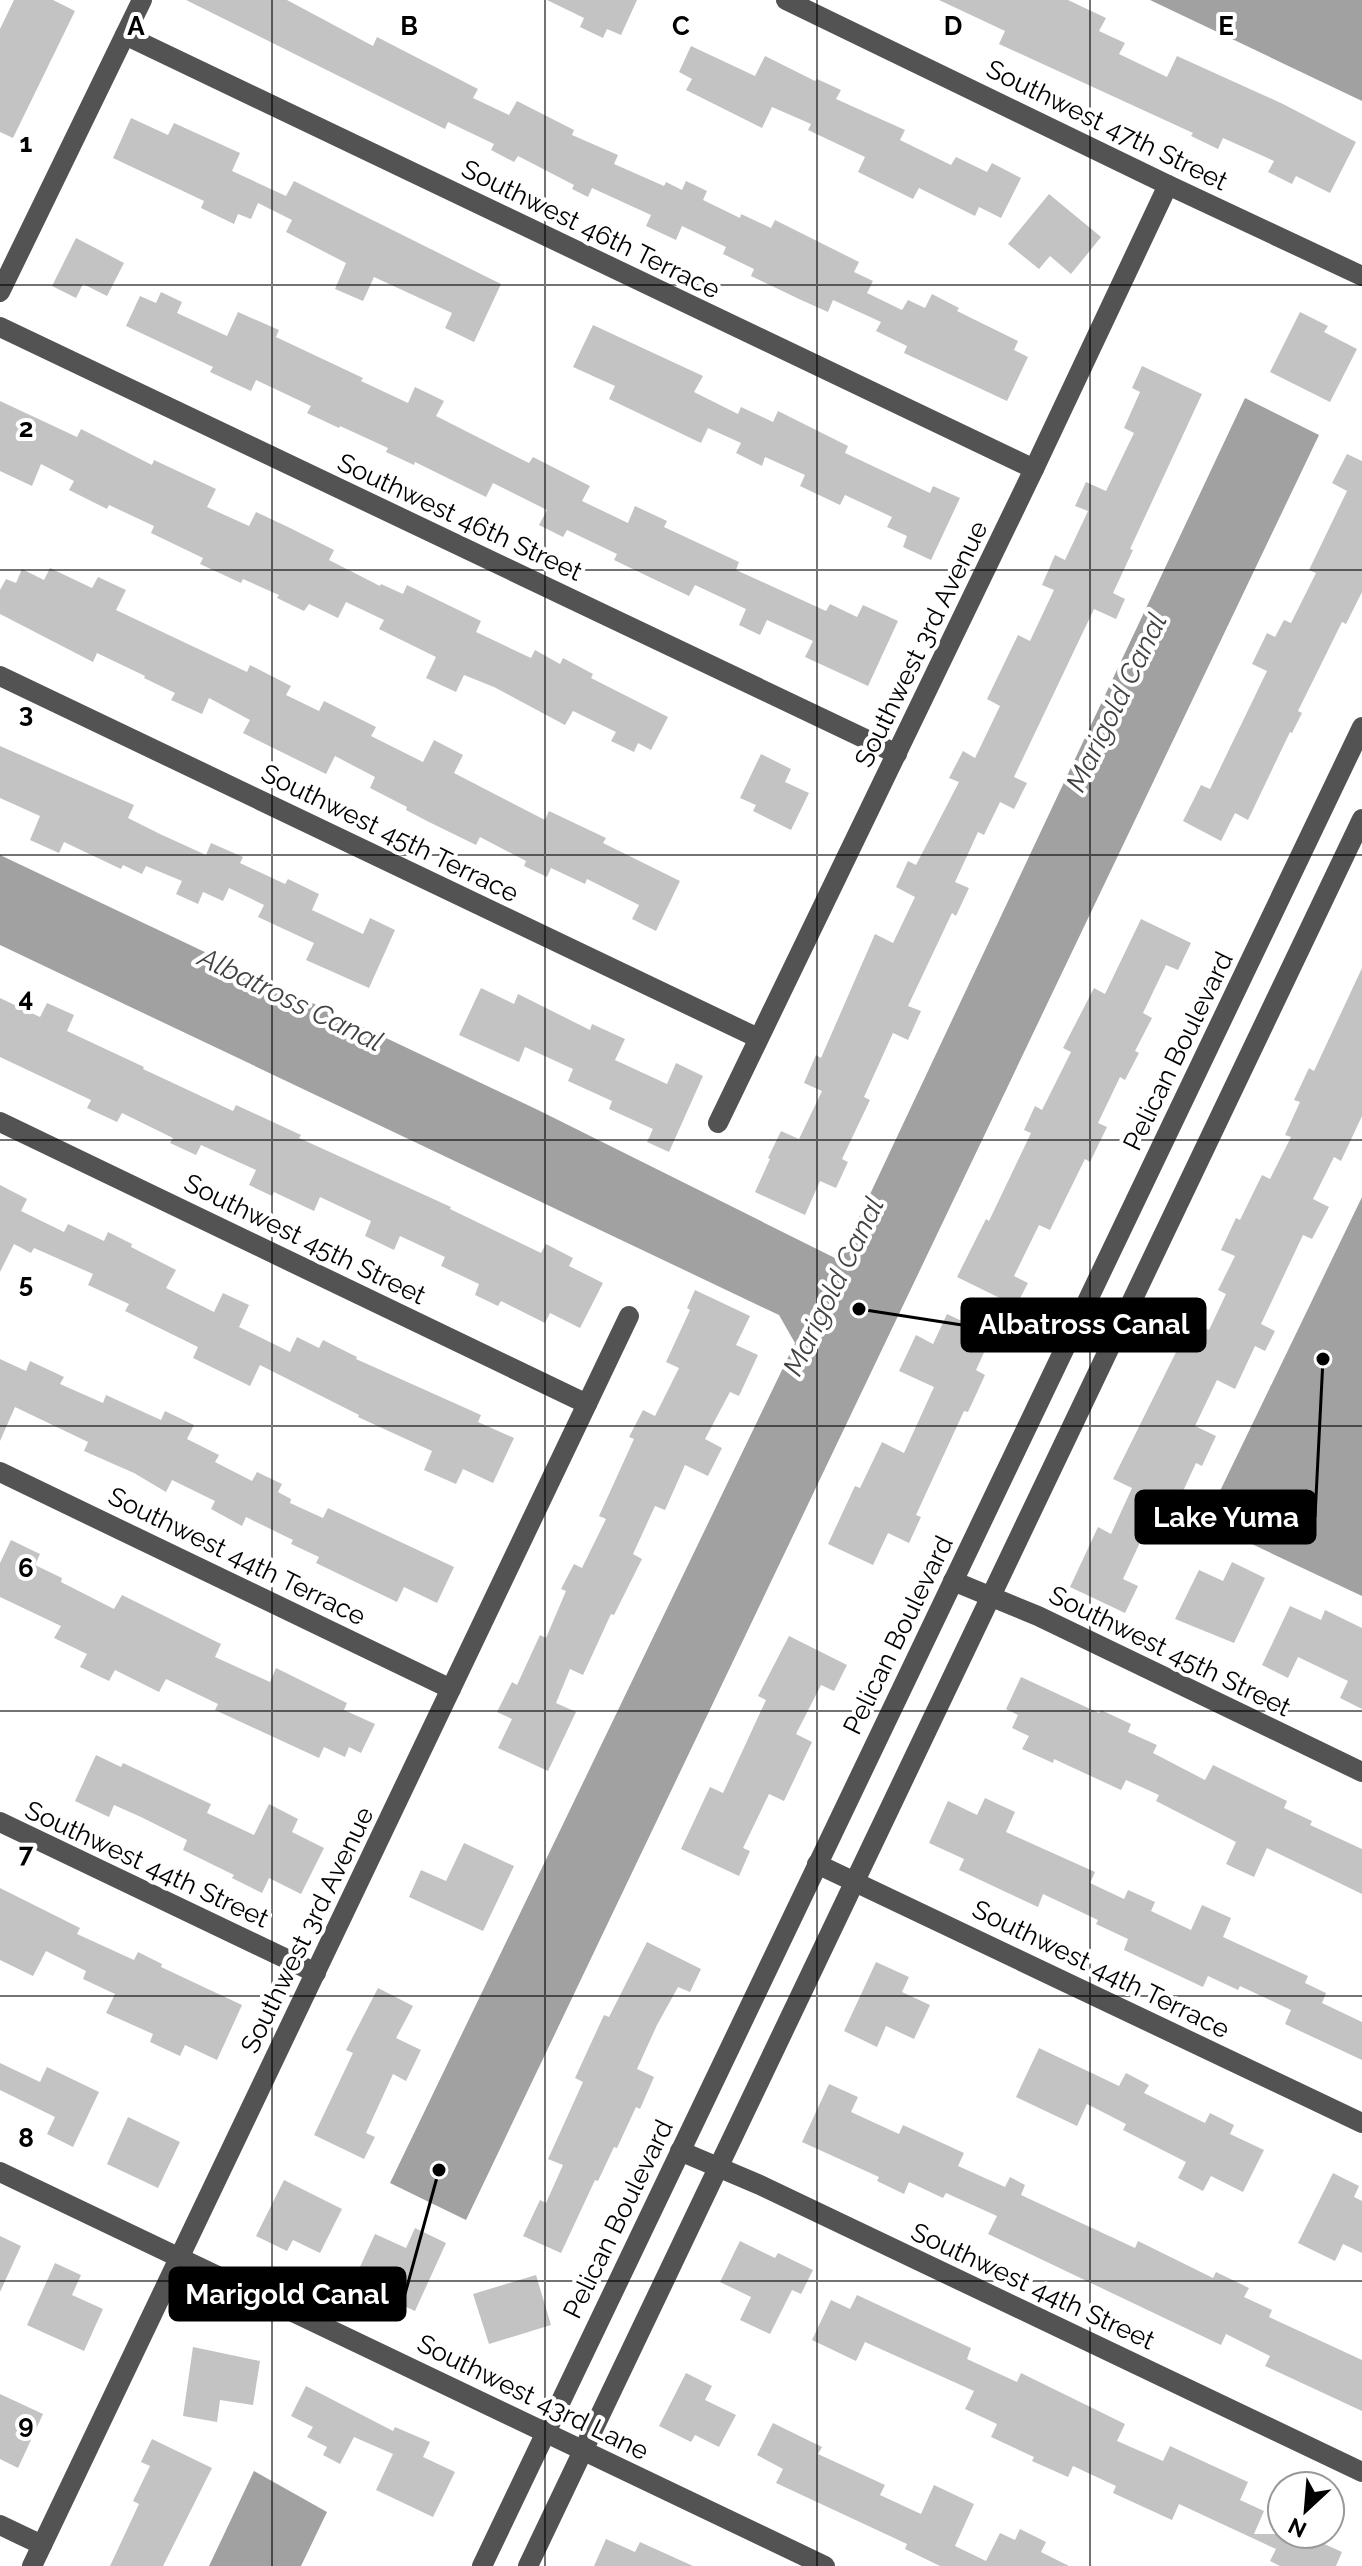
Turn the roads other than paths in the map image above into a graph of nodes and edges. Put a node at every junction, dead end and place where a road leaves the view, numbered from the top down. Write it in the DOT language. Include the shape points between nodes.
graph roads {
  1 [pos="142,0"];
  2 [pos="786,0"];
  3 [pos="125,35"];
  4 [pos="1168,185"];
  5 [pos="1362,276"];
  6 [pos="0,292"];
  7 [pos="0,327"];
  8 [pos="1034,469"];
  9 [pos="0,676"];
  10 [pos="1362,727"];
  11 [pos="897,754"];
  12 [pos="1362,819"];
  13 [pos="758,1038"];
  14 [pos="0,1122"];
  15 [pos="718,1123"];
  16 [pos="629,1316"];
  17 [pos="587,1404"];
  18 [pos="0,1472"];
  19 [pos="953,1581"];
  20 [pos="992,1596"];
  21 [pos="451,1689"];
  22 [pos="1362,1772"];
  23 [pos="0,1822"];
  24 [pos="817,1864"];
  25 [pos="855,1881"];
  26 [pos="316,1973"];
  27 [pos="1362,2123"];
  28 [pos="680,2151"];
  29 [pos="719,2167"];
  30 [pos="0,2172"];
  31 [pos="180,2257"];
  32 [pos="546,2432"];
  33 [pos="584,2450"];
  34 [pos="1362,2472"];
  35 [pos="0,2525"];
  36 [pos="42,2545"];
  37 [pos="32,2566"];
  38 [pos="482,2566"];
  39 [pos="528,2566"];
  40 [pos="825,2566"];
  1 -- 3 [label="street"];
  2 -- 4 [label="street, Southwest 47th Street"];
  3 -- 6 [label="street"];
  3 -- 8 [label="street, Southwest 46th Terrace"];
  4 -- 5 [label="street, Southwest 47th Street"];
  4 -- 8 [label="street, Southwest 3rd Avenue"];
  7 -- 11 [label="street, Southwest 46th Street"];
  8 -- 11 [label="street, Southwest 3rd Avenue"];
  9 -- 13 [label="street, Southwest 45th Terrace"];
  10 -- 19 [label="street, Pelican Boulevard"];
  11 -- 13 [label="street, Southwest 3rd Avenue"];
  12 -- 20 [label="street"];
  13 -- 15 [label="street, Southwest 3rd Avenue"];
  14 -- 17 [label="street, Southwest 45th Street"];
  16 -- 17 [label="street, Southwest 3rd Avenue"];
  17 -- 21 [label="street, Southwest 3rd Avenue"];
  18 -- 21 [label="street, Southwest 44th Terrace"];
  19 -- 20 [label="street, Southwest 45th Street"];
  19 -- 24 [label="street, Pelican Boulevard"];
  20 -- 22 [label="street, Southwest 45th Street"];
  20 -- 25 [label="street"];
  21 -- 26 [label="street, Southwest 3rd Avenue"];
  23 -- 26 [label="street, Southwest 44th Street"];
  24 -- 25 [label="street, Southwest 44th Terrace"];
  24 -- 28 [label="street, Pelican Boulevard"];
  25 -- 27 [label="street, Southwest 44th Terrace"];
  25 -- 29 [label="street"];
  26 -- 31 [label="street, Southwest 3rd Avenue"];
  28 -- 29 [label="street, Southwest 44th Street"];
  28 -- 32 [label="street, Pelican Boulevard"];
  29 -- 33 [label="street"];
  29 -- 34 [label="street, Southwest 44th Street"];
  30 -- 31 [label="street, Southwest 43rd Lane"];
  31 -- 32 [label="street, Southwest 43rd Lane"];
  31 -- 36 [label="street, Southwest 3rd Avenue"];
  32 -- 33 [label="street, Southwest 43rd Lane"];
  32 -- 38 [label="street, Pelican Boulevard"];
  33 -- 39 [label="street"];
  33 -- 40 [label="street, Southwest 43rd Lane"];
  35 -- 36 [label="street"];
  36 -- 37 [label="street, Southwest 3rd Avenue"];
}
